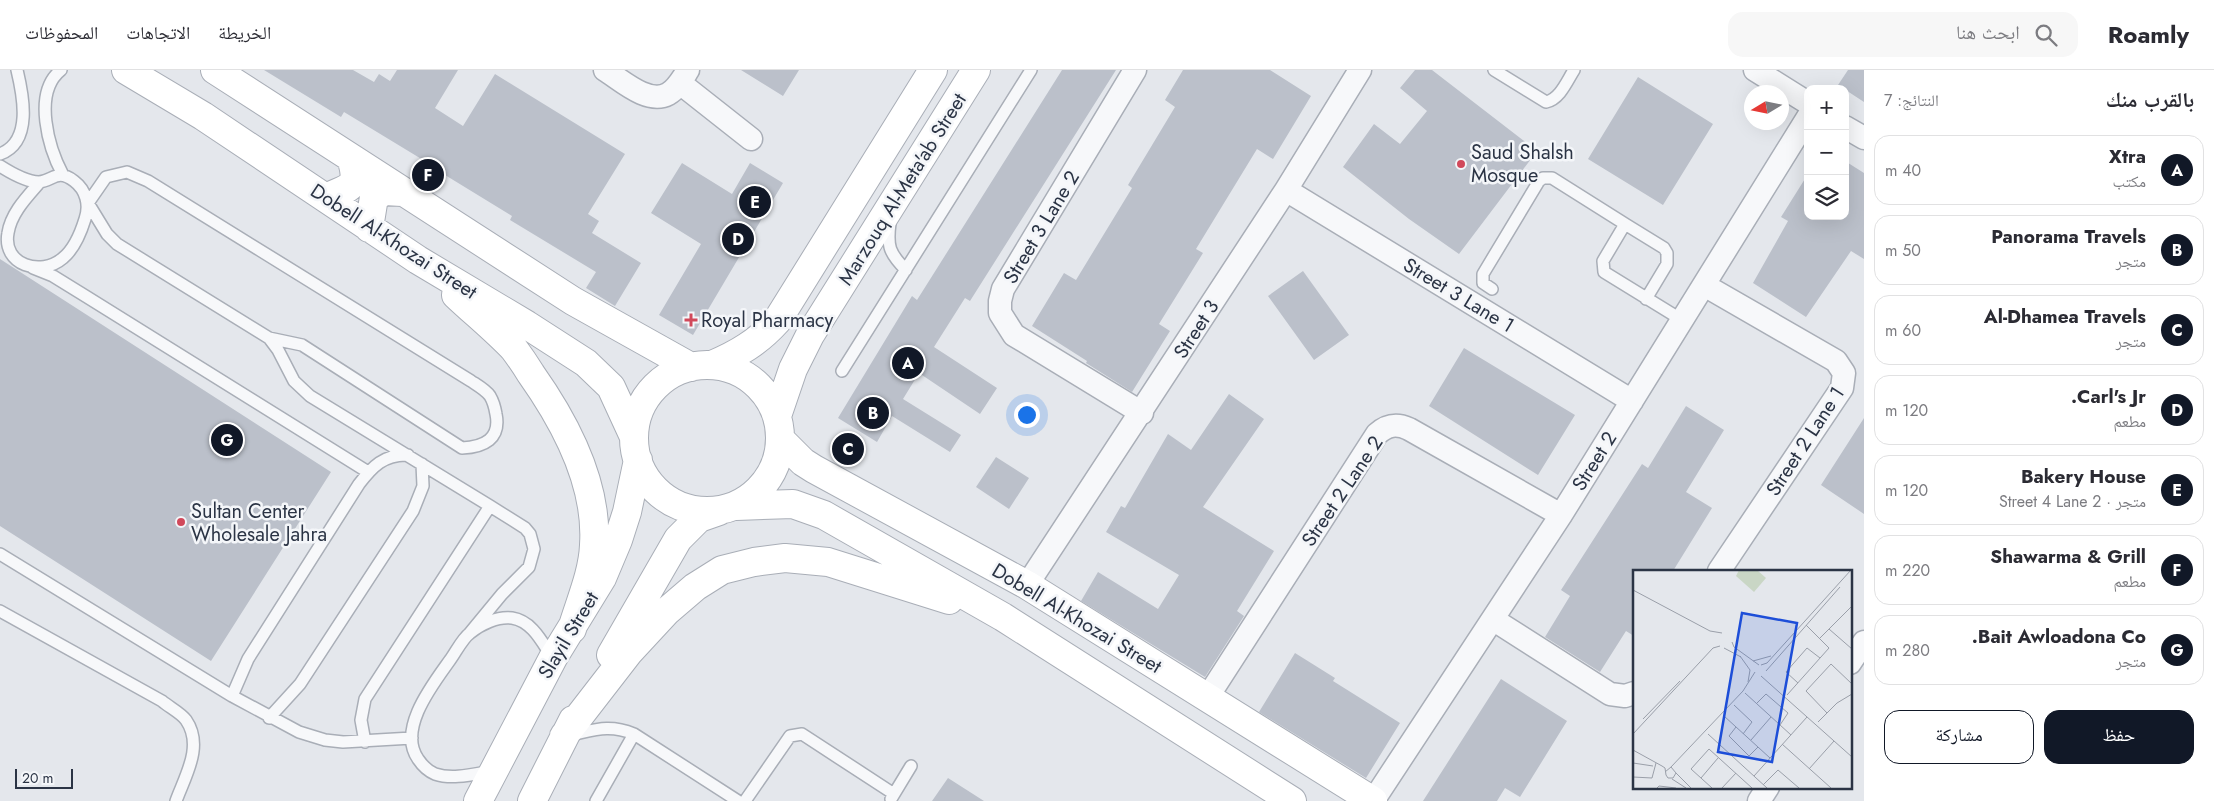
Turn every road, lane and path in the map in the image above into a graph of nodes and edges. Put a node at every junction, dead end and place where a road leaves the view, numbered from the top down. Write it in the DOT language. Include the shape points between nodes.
graph roads {
  1 [pos="17,70"];
  2 [pos="61,70"];
  3 [pos="126,70"];
  4 [pos="215,70"];
  5 [pos="605,70"];
  6 [pos="933,70"];
  7 [pos="976,70"];
  8 [pos="1030,70"];
  9 [pos="1135,70"];
  10 [pos="1360,70"];
  11 [pos="1494,70"];
  12 [pos="1574,70"];
  13 [pos="1755,70"];
  14 [pos="1508,74"];
  15 [pos="684,76"];
  16 [pos="1804,101"];
  17 [pos="1804,124"];
  18 [pos="1849,129"];
  19 [pos="1864,138"];
  20 [pos="750,139"];
  21 [pos="0,154"];
  22 [pos="351,158"];
  23 [pos="0,166"];
  24 [pos="64,175"];
  25 [pos="40,182"];
  26 [pos="1286,190"];
  27 [pos="402,192"];
  28 [pos="327,197"];
  29 [pos="88,203"];
  30 [pos="893,204"];
  31 [pos="1625,224"];
  32 [pos="369,228"];
  33 [pos="0,237"];
  34 [pos="8,248"];
  35 [pos="418,260"];
  36 [pos="33,268"];
  37 [pos="906,270"];
  38 [pos="1704,286"];
  39 [pos="1492,289"];
  40 [pos="1646,299"];
  41 [pos="1682,320"];
  42 [pos="269,338"];
  43 [pos="702,366"];
  44 [pos="842,371"];
  45 [pos="1632,401"];
  46 [pos="1142,413"];
  47 [pos="779,428"];
  48 [pos="636,448"];
  49 [pos="408,455"];
  50 [pos="422,464"];
  51 [pos="368,472"];
  52 [pos="490,506"];
  53 [pos="728,508"];
  54 [pos="1561,515"];
  55 [pos="0,554"];
  56 [pos="1720,570"];
  57 [pos="1027,585"];
  58 [pos="0,611"];
  59 [pos="1003,617"];
  60 [pos="1494,620"];
  61 [pos="572,629"];
  62 [pos="469,634"];
  63 [pos="1864,642"];
  64 [pos="552,658"];
  65 [pos="1852,660"];
  66 [pos="1633,693"];
  67 [pos="232,696"];
  68 [pos="1207,698"];
  69 [pos="269,718"];
  70 [pos="634,734"];
  71 [pos="564,736"];
  72 [pos="412,738"];
  73 [pos="365,742"];
  74 [pos="910,766"];
  75 [pos="492,771"];
  76 [pos="1767,788"];
  77 [pos="892,798"];
  78 [pos="176,801"];
  79 [pos="478,801"];
  80 [pos="532,801"];
  81 [pos="596,801"];
  82 [pos="738,801"];
  83 [pos="745,801"];
  84 [pos="1292,801"];
  85 [pos="1373,801"];
  86 [pos="1759,801"];
  1 -- 21 [label="lane" via="24,116 14,144"];
  2 -- 24 [label="lane" via="49,86 46,112 54,158"];
  3 -- 28 [label="main road, Dobell Al-Khozai Street" via="204,116"];
  4 -- 22 [label="main road"];
  5 -- 15 [label="street" via="642,93 657,97 668,94"];
  6 -- 43 [label="main road, Marzouq Al-Meta'ab Street" via="776,321 739,353"];
  7 -- 30 [label="main road, Marzouq Al-Meta'ab Street"];
  8 -- 37 [label="lane"];
  9 -- 46 [label="street, Street 3 Lane 2" via="1003,289 1000,313 1014,335"];
  10 -- 26 [label="street, Street 3"];
  11 -- 14 [label="lane"];
  12 -- 14 [label="lane" via="1555,98 1546,102"];
  13 -- 16 [label="street"];
  15 -- 20 [label="street"];
  17 -- 38 [label="street, Street 2"];
  18 -- 19 [label="street"];
  22 -- 27 [label="main road"];
  22 -- 28 [label="main road" via="356,175 353,184"];
  23 -- 25 [label="lane" via="20,177"];
  24 -- 25 [label="lane"];
  24 -- 29 [label="lane" via="84,192"];
  25 -- 34 [label="lane" via="12,218"];
  26 -- 45 [label="street, Street 3 Lane 1"];
  26 -- 46 [label="street, Street 3"];
  27 -- 32 [label="main road" via="385,191 374,196"];
  27 -- 43 [label="main road" via="573,301"];
  28 -- 32 [label="main road, Dobell Al-Khozai Street"];
  29 -- 36 [label="lane" via="80,232 64,258 51,265"];
  29 -- 42 [label="lane" via="117,244"];
  29 -- 42 [label="lane" via="106,177 127,172 148,181 471,381 489,395 495,408 494,435 476,448 462,448 302,345"];
  30 -- 37 [label="lane" via="888,237 890,249 893,258"];
  30 -- 47 [label="main road, Marzouq Al-Meta'ab Street" via="800,352"];
  31 -- 39 [label="lane" via="1552,178 1543,178 1483,274 1482,283"];
  31 -- 40 [label="lane" via="1667,252 1667,264"];
  31 -- 40 [label="lane" via="1604,261 1604,272"];
  32 -- 35 [label="main road, Dobell Al-Khozai Street"];
  33 -- 34 [label="lane"];
  34 -- 36 [label="lane" via="15,258"];
  35 -- 48 [label="main road, Dobell Al-Khozai Street" via="527,325 598,373 611,387"];
  35 -- 61 [label="main road" via="514,350 557,414 574,452 586,482 594,518 594,547"];
  36 -- 51 [label="lane" via="88,296"];
  37 -- 44 [label="lane"];
  38 -- 41 [label="street, Street 2"];
  38 -- 56 [label="street, Street 2 Lane 1" via="1836,361 1844,373 1842,388"];
  40 -- 41 [label="lane"];
  41 -- 45 [label="street, Street 2"];
  42 -- 49 [label="lane" via="294,381 310,396"];
  43 -- 47 [label="main road" via="729,368 759,386 770,400"];
  43 -- 48 [label="main road" via="673,374 651,392 637,417"];
  45 -- 54 [label="street, Street 2"];
  46 -- 57 [label="street, Street 3"];
  47 -- 53 [label="main road" via="778,456 773,472 751,497"];
  47 -- 57 [label="main road, Dobell Al-Khozai Street" via="803,462 814,469"];
  48 -- 53 [label="main road" via="646,479 661,495 678,506 699,511"];
  48 -- 61 [label="main road, Slayil Street" via="627,512 618,540 602,578"];
  49 -- 50 [label="lane"];
  49 -- 51 [label="lane" via="388,457"];
  50 -- 52 [label="lane"];
  50 -- 69 [label="lane" via="423,486 413,510 300,684"];
  51 -- 67 [label="lane" via="248,659"];
  52 -- 62 [label="lane" via="525,528 534,549 529,567"];
  52 -- 73 [label="lane" via="365,699 361,720"];
  53 -- 59 [label="main road, Dobell Al-Khozai Street" via="793,504 824,516"];
  53 -- 71 [label="main road" via="699,518 678,539"];
  54 -- 60 [label="street, Street 2"];
  54 -- 68 [label="street, Street 2 Lane 2" via="1409,429 1385,427 1377,434"];
  55 -- 67 [label="lane"];
  57 -- 68 [label="main road, Dobell Al-Khozai Street"];
  58 -- 78 [label="lane" via="162,701 186,720 193,737 194,756"];
  59 -- 71 [label="main road" via="828,562 785,558 722,570 667,611 629,652"];
  59 -- 84 [label="main road, Dobell Al-Khozai Street"];
  60 -- 66 [label="street" via="1610,694"];
  60 -- 85 [label="street, Street 2"];
  61 -- 64 [label="main road, Slayil Street"];
  62 -- 64 [label="lane" via="499,618 513,618 526,623"];
  62 -- 72 [label="lane" via="419,708"];
  63 -- 65 [label="street"];
  64 -- 75 [label="main road, Slayil Street"];
  67 -- 69 [label="lane"];
  68 -- 85 [label="main road, Dobell Al-Khozai Street"];
  69 -- 73 [label="lane" via="324,740"];
  70 -- 71 [label="lane" via="619,728"];
  70 -- 81 [label="lane"];
  70 -- 82 [label="lane"];
  71 -- 80 [label="main road"];
  72 -- 73 [label="lane"];
  72 -- 75 [label="lane" via="416,756 433,773 453,777"];
  74 -- 77 [label="lane"];
  75 -- 79 [label="main road, Slayil Street"];
  76 -- 86 [label="street"];
  77 -- 83 [label="lane" via="798,733 790,736"];
}
